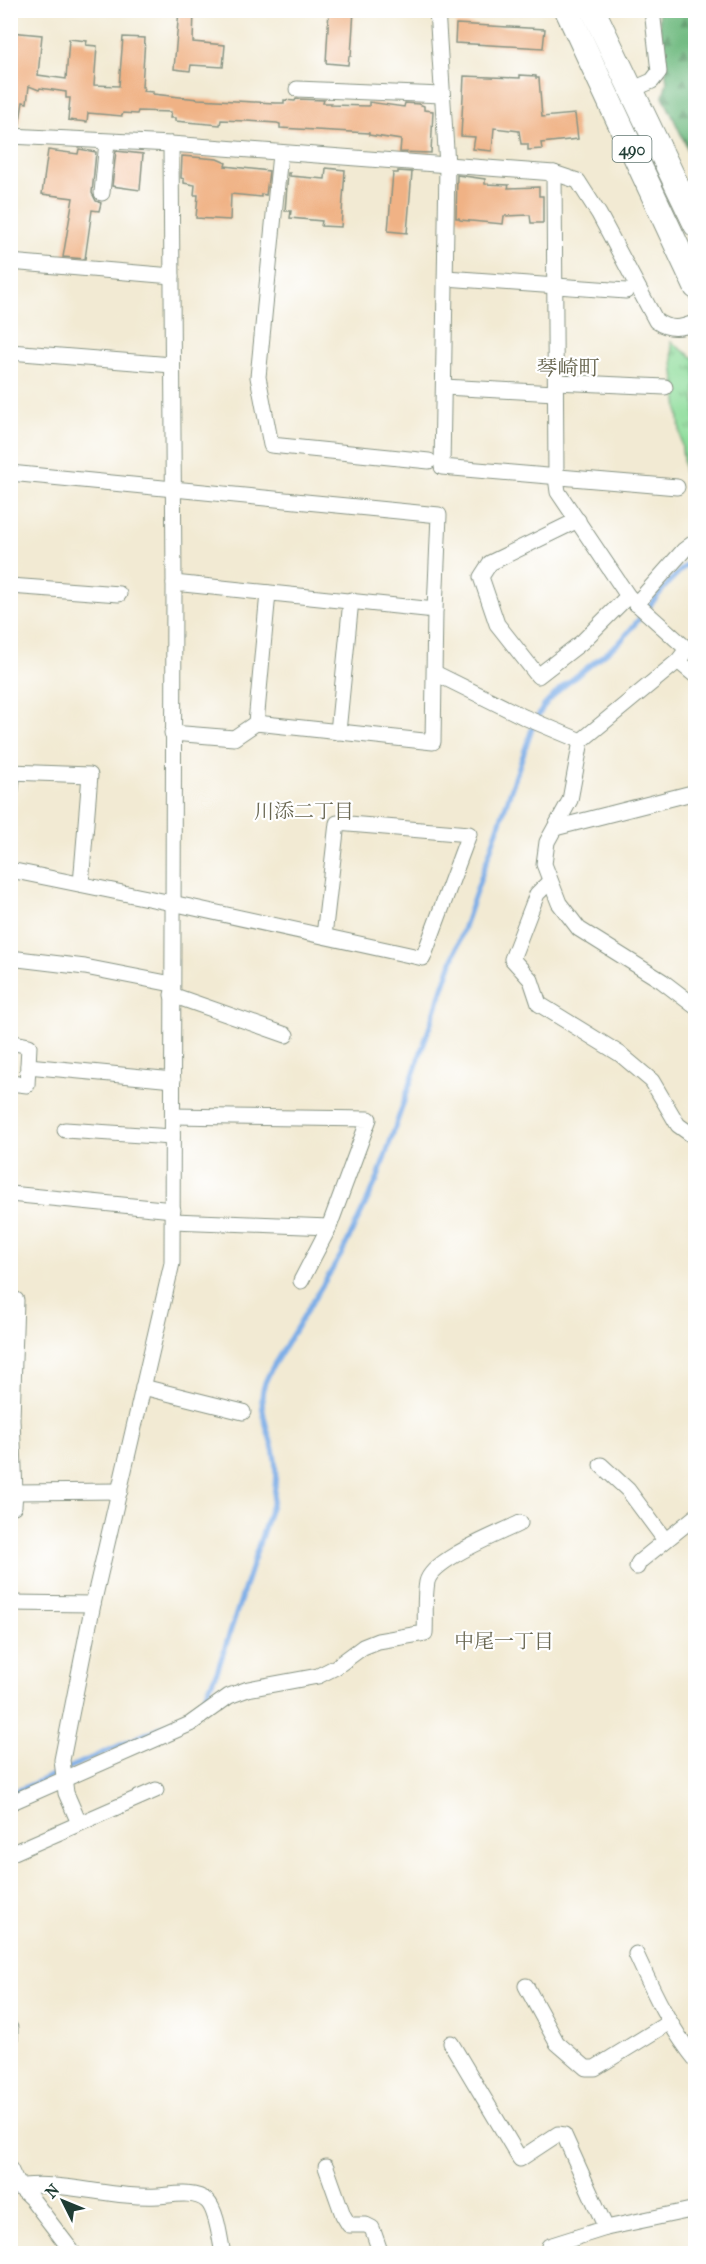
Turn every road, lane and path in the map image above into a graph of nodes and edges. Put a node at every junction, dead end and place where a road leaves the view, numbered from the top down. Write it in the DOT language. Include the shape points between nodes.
graph roads {
  1 [pos="436,10"];
  2 [pos="567,10"];
  3 [pos="593,10"];
  4 [pos="652,10"];
  5 [pos="297,89"];
  6 [pos="631,90"];
  7 [pos="442,95"];
  8 [pos="10,136"];
  9 [pos="107,142"];
  10 [pos="171,144"];
  11 [pos="280,154"];
  12 [pos="447,165"];
  13 [pos="554,173"];
  14 [pos="102,193"];
  15 [pos="696,225"];
  16 [pos="10,262"];
  17 [pos="172,276"];
  18 [pos="446,278"];
  19 [pos="555,285"];
  20 [pos="696,287"];
  21 [pos="626,291"];
  22 [pos="696,322"];
  23 [pos="10,352"];
  24 [pos="172,365"];
  25 [pos="444,387"];
  26 [pos="555,387"];
  27 [pos="665,387"];
  28 [pos="429,461"];
  29 [pos="10,473"];
  30 [pos="556,477"];
  31 [pos="676,487"];
  32 [pos="174,490"];
  33 [pos="578,520"];
  34 [pos="696,541"];
  35 [pos="174,583"];
  36 [pos="10,586"];
  37 [pos="268,593"];
  38 [pos="119,594"];
  39 [pos="351,600"];
  40 [pos="632,600"];
  41 [pos="435,610"];
  42 [pos="678,661"];
  43 [pos="435,673"];
  44 [pos="696,676"];
  45 [pos="256,723"];
  46 [pos="338,732"];
  47 [pos="172,733"];
  48 [pos="581,741"];
  49 [pos="12,772"];
  50 [pos="696,792"];
  51 [pos="10,797"];
  52 [pos="555,828"];
  53 [pos="10,870"];
  54 [pos="550,881"];
  55 [pos="81,884"];
  56 [pos="172,903"];
  57 [pos="324,936"];
  58 [pos="10,958"];
  59 [pos="172,989"];
  60 [pos="696,1007"];
  61 [pos="285,1035"];
  62 [pos="10,1042"];
  63 [pos="28,1066"];
  64 [pos="173,1080"];
  65 [pos="10,1083"];
  66 [pos="173,1116"];
  67 [pos="64,1130"];
  68 [pos="172,1137"];
  69 [pos="696,1138"];
  70 [pos="10,1194"];
  71 [pos="173,1216"];
  72 [pos="329,1227"];
  73 [pos="301,1281"];
  74 [pos="10,1300"];
  75 [pos="143,1387"];
  76 [pos="243,1412"];
  77 [pos="11,1419"];
  78 [pos="601,1464"];
  79 [pos="120,1491"];
  80 [pos="13,1499"];
  81 [pos="696,1516"];
  82 [pos="520,1523"];
  83 [pos="665,1540"];
  84 [pos="637,1567"];
  85 [pos="10,1603"];
  86 [pos="93,1604"];
  87 [pos="64,1779"];
  88 [pos="156,1790"];
  89 [pos="10,1803"];
  90 [pos="79,1823"];
  91 [pos="10,1854"];
  92 [pos="636,1954"];
  93 [pos="526,1986"];
  94 [pos="668,2023"];
  95 [pos="10,2028"];
  96 [pos="451,2043"];
  97 [pos="10,2044"];
  98 [pos="696,2060"];
  99 [pos="326,2167"];
  100 [pos="10,2169"];
  101 [pos="14,2187"];
  102 [pos="696,2209"];
  103 [pos="606,2228"];
  104 [pos="549,2246"];
  105 [pos="74,2253"];
  106 [pos="223,2253"];
  107 [pos="381,2253"];
  1 -- 7 [label="street"];
  2 -- 20 [label="highway, 490"];
  3 -- 6 [label="highway, 490"];
  4 -- 6 [label="street" via="659,72 652,81"];
  5 -- 7 [label="street"];
  6 -- 15 [label="highway, 490"];
  7 -- 12 [label="street"];
  8 -- 9 [label="street"];
  9 -- 10 [label="street"];
  9 -- 14 [label="street"];
  10 -- 11 [label="street"];
  10 -- 17 [label="street"];
  11 -- 12 [label="street"];
  11 -- 28 [label="street" via="258,378 271,445"];
  12 -- 13 [label="street"];
  12 -- 18 [label="street"];
  13 -- 19 [label="street"];
  13 -- 22 [label="street" via="578,181 586,192 656,321 674,328"];
  16 -- 17 [label="street"];
  17 -- 24 [label="street"];
  18 -- 19 [label="street"];
  18 -- 25 [label="street"];
  19 -- 21 [label="street"];
  19 -- 26 [label="street"];
  23 -- 24 [label="street"];
  24 -- 32 [label="street"];
  25 -- 26 [label="street"];
  25 -- 30 [label="street" via="442,467"];
  26 -- 27 [label="street"];
  26 -- 30 [label="street"];
  29 -- 32 [label="street"];
  30 -- 31 [label="street"];
  30 -- 33 [label="street" via="558,492"];
  32 -- 35 [label="street"];
  32 -- 41 [label="street" via="439,515"];
  33 -- 40 [label="street"];
  33 -- 40 [label="street" via="490,563 481,577 497,624 538,676"];
  34 -- 40 [label="street"];
  35 -- 37 [label="street"];
  35 -- 47 [label="street"];
  36 -- 38 [label="street"];
  37 -- 39 [label="street"];
  37 -- 45 [label="street"];
  39 -- 41 [label="street"];
  39 -- 46 [label="street"];
  40 -- 42 [label="street" via="687,649"];
  41 -- 43 [label="street"];
  42 -- 44 [label="street"];
  42 -- 48 [label="street"];
  43 -- 46 [label="street" via="433,742"];
  43 -- 48 [label="street"];
  45 -- 46 [label="street"];
  45 -- 47 [label="street" via="234,738"];
  47 -- 56 [label="street"];
  48 -- 52 [label="street" via="570,800"];
  49 -- 51 [label="street"];
  49 -- 55 [label="street" via="90,775"];
  50 -- 52 [label="street"];
  52 -- 54 [label="street" via="547,842 544,864"];
  53 -- 55 [label="street"];
  54 -- 60 [label="street" via="559,903 579,929"];
  54 -- 69 [label="street" via="537,894 512,959 531,981 539,1004 620,1054 652,1081 678,1125"];
  55 -- 56 [label="street"];
  56 -- 57 [label="street"];
  56 -- 59 [label="street"];
  57 -- 57 [label="street" via="423,958 469,834 338,823"];
  58 -- 59 [label="street" via="85,967"];
  59 -- 61 [label="street"];
  59 -- 64 [label="street"];
  62 -- 63 [label="street" via="29,1046"];
  63 -- 64 [label="street"];
  63 -- 65 [label="street" via="27,1086"];
  64 -- 66 [label="street"];
  66 -- 68 [label="street"];
  66 -- 72 [label="street" via="369,1119"];
  67 -- 68 [label="street"];
  68 -- 71 [label="street"];
  70 -- 71 [label="street"];
  71 -- 72 [label="street"];
  71 -- 75 [label="street" via="172,1263"];
  72 -- 73 [label="street"];
  74 -- 77 [label="street" via="15,1300"];
  75 -- 76 [label="street"];
  75 -- 79 [label="street"];
  77 -- 80 [label="street"];
  78 -- 83 [label="street" via="628,1490"];
  79 -- 80 [label="street"];
  79 -- 86 [label="street"];
  81 -- 83 [label="street"];
  82 -- 87 [label="street" via="435,1568 427,1580 425,1634 378,1641 318,1676 229,1696 190,1724"];
  83 -- 84 [label="street"];
  85 -- 86 [label="street"];
  86 -- 87 [label="street" via="62,1760"];
  87 -- 89 [label="street"];
  87 -- 90 [label="street"];
  88 -- 90 [label="street"];
  90 -- 91 [label="street"];
  92 -- 94 [label="street"];
  93 -- 94 [label="street" via="557,2043 586,2068 596,2068"];
  94 -- 98 [label="street"];
  95 -- 97 [label="street"];
  96 -- 103 [label="street" via="520,2160 558,2134 564,2135"];
  99 -- 107 [label="street" via="349,2225 372,2228"];
  100 -- 101 [label="street"];
  101 -- 105 [label="street" via="32,2199"];
  101 -- 106 [label="street" via="150,2197 200,2196 212,2208"];
  102 -- 103 [label="street"];
  103 -- 104 [label="street"];
}
